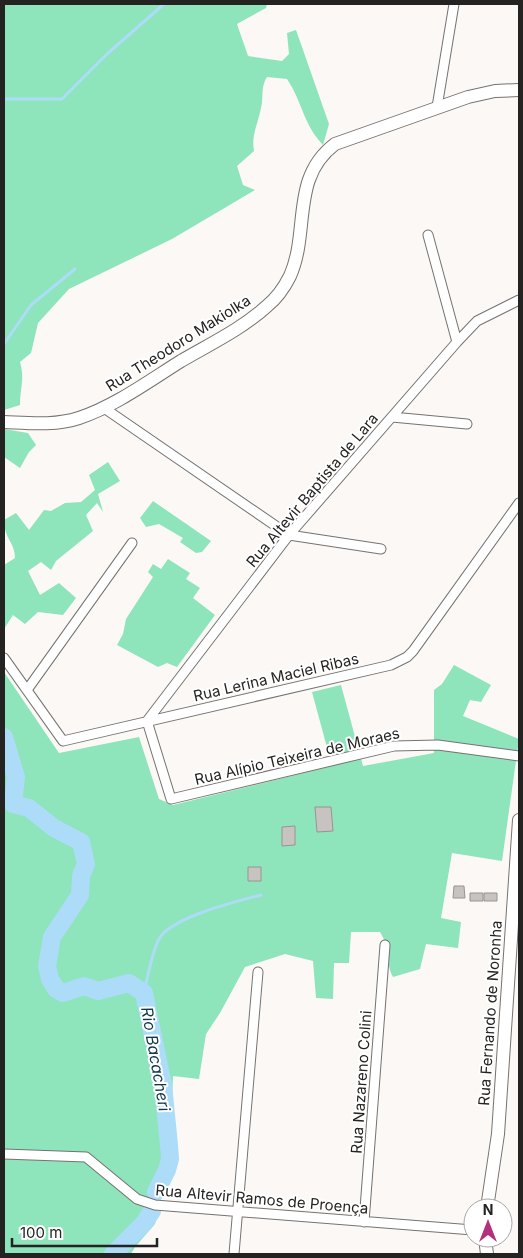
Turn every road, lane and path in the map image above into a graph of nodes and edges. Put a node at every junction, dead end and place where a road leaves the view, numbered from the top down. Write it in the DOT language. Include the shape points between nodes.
graph roads {
  1 [pos="454,4"];
  2 [pos="519,90"];
  3 [pos="437,107"];
  4 [pos="428,235"];
  5 [pos="519,300"];
  6 [pos="457,342"];
  7 [pos="104,408"];
  8 [pos="392,417"];
  9 [pos="4,422"];
  10 [pos="467,424"];
  11 [pos="519,504"];
  12 [pos="289,535"];
  13 [pos="132,543"];
  14 [pos="381,549"];
  15 [pos="4,658"];
  16 [pos="27,690"];
  17 [pos="147,721"];
  18 [pos="519,756"];
  19 [pos="519,820"];
  20 [pos="386,945"];
  21 [pos="258,972"];
  22 [pos="4,1154"];
  23 [pos="488,1198"];
  24 [pos="238,1212"];
  25 [pos="364,1222"];
  26 [pos="463,1229"];
  27 [pos="234,1254"];
  1 -- 3 [label="street"];
  2 -- 3 [label="main road, Rua Theodoro Makiolka" via="484,93"];
  3 -- 7 [label="main road, Rua Theodoro Makiolka" via="347,139 325,152 308,181 295,261 276,298 245,323"];
  4 -- 6 [label="street"];
  5 -- 6 [label="street, Rua Altevir Baptista de Lara" via="477,322"];
  6 -- 8 [label="street, Rua Altevir Baptista de Lara"];
  7 -- 9 [label="main road, Rua Theodoro Makiolka" via="62,422"];
  7 -- 12 [label="street"];
  8 -- 10 [label="street"];
  8 -- 12 [label="street, Rua Altevir Baptista de Lara"];
  11 -- 17 [label="street, Rua Lerina Maciel Ribas" via="407,657 391,665"];
  12 -- 14 [label="street"];
  12 -- 17 [label="street, Rua Altevir Baptista de Lara"];
  13 -- 16 [label="street"];
  15 -- 16 [label="street, Rua Lerina Maciel Ribas"];
  16 -- 17 [label="street, Rua Lerina Maciel Ribas" via="63,740"];
  17 -- 18 [label="street, Rua Alípio Teixeira de Moraes" via="171,800 394,746 438,745"];
  19 -- 23 [label="main road, Rua Fernando de Noronha" via="498,1134"];
  20 -- 25 [label="street, Rua Nazareno Colini"];
  21 -- 24 [label="street"];
  22 -- 24 [label="street, Rua Altevir Ramos de Proença" via="86,1157 146,1203"];
  24 -- 25 [label="street, Rua Altevir Ramos de Proença"];
  24 -- 27 [label="street"];
  25 -- 26 [label="street, Rua Altevir Ramos de Proença"];
}
